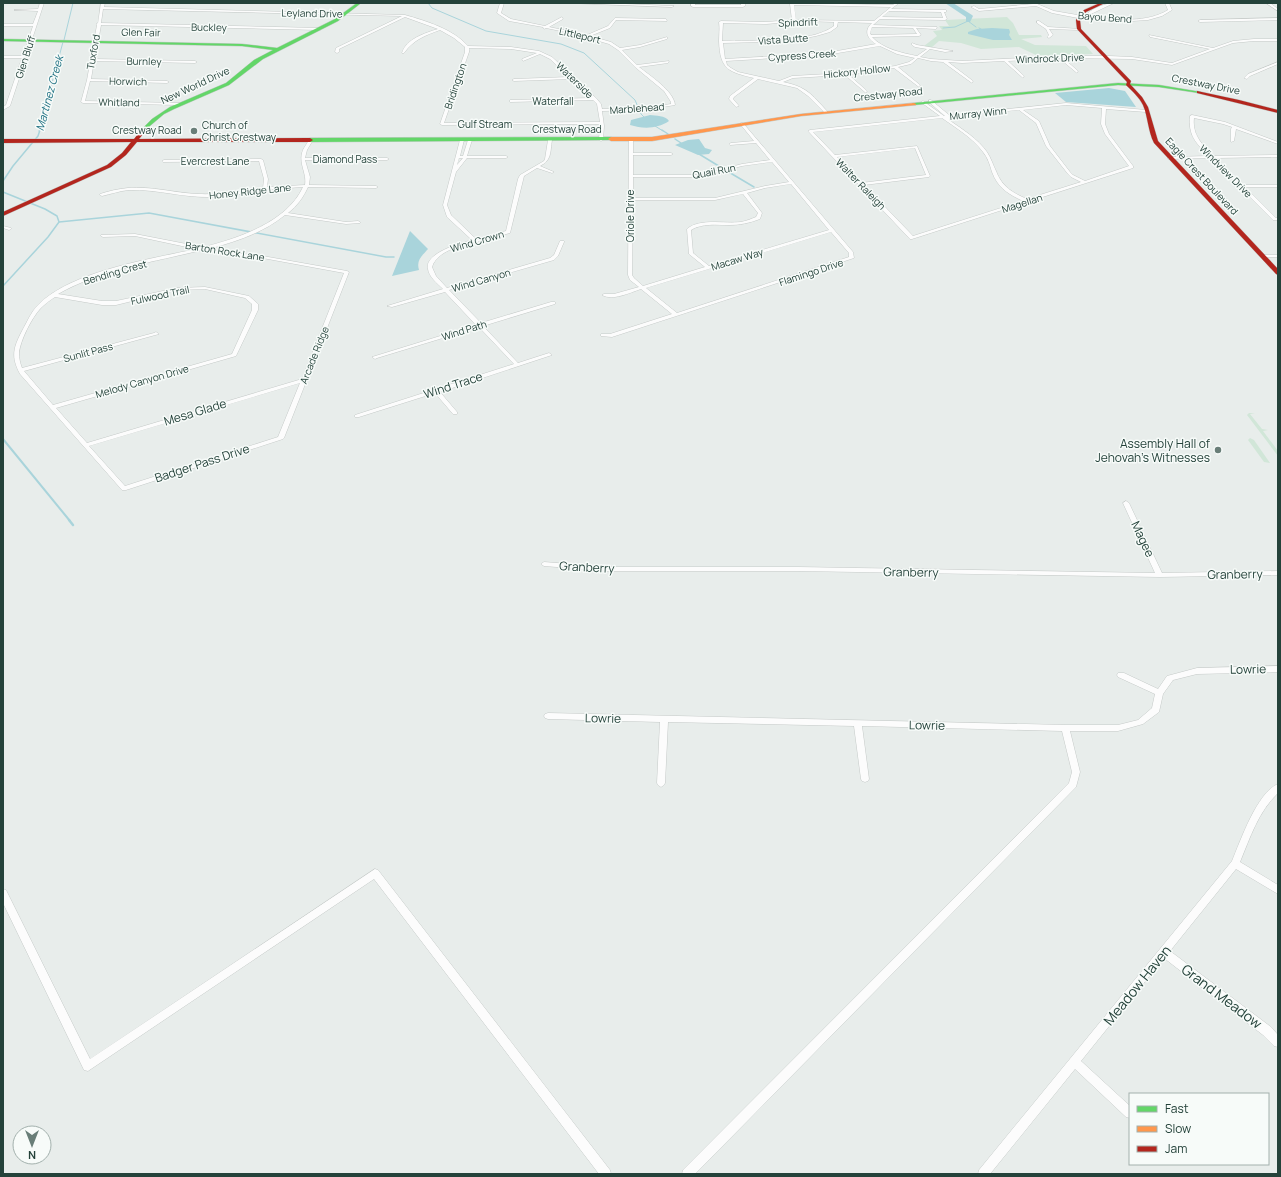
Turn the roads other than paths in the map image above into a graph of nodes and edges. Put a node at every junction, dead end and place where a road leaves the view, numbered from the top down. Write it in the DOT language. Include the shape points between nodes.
graph roads {
  1 [pos="42,3"];
  2 [pos="103,3"];
  3 [pos="359,3"];
  4 [pos="502,3"];
  5 [pos="570,3"];
  6 [pos="897,3"];
  7 [pos="1093,3"];
  8 [pos="1103,3"];
  9 [pos="1112,3"];
  10 [pos="1167,3"];
  11 [pos="1268,3"];
  12 [pos="604,4"];
  13 [pos="693,4"];
  14 [pos="792,4"];
  15 [pos="1034,4"];
  16 [pos="743,5"];
  17 [pos="672,6"];
  18 [pos="893,6"];
  19 [pos="973,7"];
  20 [pos="102,8"];
  21 [pos="16,10"];
  22 [pos="40,10"];
  23 [pos="889,10"];
  24 [pos="1278,10"];
  25 [pos="348,14"];
  26 [pos="406,16"];
  27 [pos="1076,16"];
  28 [pos="562,18"];
  29 [pos="880,18"];
  30 [pos="1091,18"];
  31 [pos="1278,19"];
  32 [pos="666,20"];
  33 [pos="794,20"];
  34 [pos="836,21"];
  35 [pos="1200,21"];
  36 [pos="875,22"];
  37 [pos="1038,22"];
  38 [pos="98,24"];
  39 [pos="3,25"];
  40 [pos="35,25"];
  41 [pos="870,26"];
  42 [pos="914,27"];
  43 [pos="544,28"];
  44 [pos="936,28"];
  45 [pos="1046,28"];
  46 [pos="320,29"];
  47 [pos="1076,29"];
  48 [pos="439,30"];
  49 [pos="588,36"];
  50 [pos="870,36"];
  51 [pos="1150,36"];
  52 [pos="1049,37"];
  53 [pos="666,38"];
  54 [pos="3,40"];
  55 [pos="30,40"];
  56 [pos="1278,40"];
  57 [pos="96,42"];
  58 [pos="721,42"];
  59 [pos="913,44"];
  60 [pos="879,45"];
  61 [pos="467,47"];
  62 [pos="930,48"];
  63 [pos="278,49"];
  64 [pos="619,49"];
  65 [pos="1213,49"];
  66 [pos="951,51"];
  67 [pos="337,52"];
  68 [pos="404,52"];
  69 [pos="540,53"];
  70 [pos="3,56"];
  71 [pos="24,56"];
  72 [pos="1060,57"];
  73 [pos="1101,57"];
  74 [pos="918,58"];
  75 [pos="92,60"];
  76 [pos="523,60"];
  77 [pos="724,60"];
  78 [pos="1004,60"];
  79 [pos="944,61"];
  80 [pos="195,62"];
  81 [pos="668,62"];
  82 [pos="1278,63"];
  83 [pos="636,66"];
  84 [pos="895,67"];
  85 [pos="1077,72"];
  86 [pos="846,74"];
  87 [pos="1023,77"];
  88 [pos="573,78"];
  89 [pos="757,78"];
  90 [pos="1246,78"];
  91 [pos="89,80"];
  92 [pos="514,80"];
  93 [pos="167,82"];
  94 [pos="780,82"];
  95 [pos="972,82"];
  96 [pos="1128,84"];
  97 [pos="919,86"];
  98 [pos="1152,86"];
  99 [pos="866,92"];
  100 [pos="595,99"];
  101 [pos="511,101"];
  102 [pos="927,101"];
  103 [pos="83,102"];
  104 [pos="179,104"];
  105 [pos="673,105"];
  106 [pos="737,106"];
  107 [pos="1104,107"];
  108 [pos="4,109"];
  109 [pos="1020,109"];
  110 [pos="600,110"];
  111 [pos="1146,111"];
  112 [pos="826,112"];
  113 [pos="1278,112"];
  114 [pos="942,117"];
  115 [pos="948,118"];
  116 [pos="601,123"];
  117 [pos="442,124"];
  118 [pos="742,124"];
  119 [pos="1235,127"];
  120 [pos="810,131"];
  121 [pos="137,140"];
  122 [pos="311,140"];
  123 [pos="466,140"];
  124 [pos="550,140"];
  125 [pos="601,140"];
  126 [pos="631,140"];
  127 [pos="3,141"];
  128 [pos="1232,141"];
  129 [pos="757,142"];
  130 [pos="1278,143"];
  131 [pos="731,144"];
  132 [pos="631,154"];
  133 [pos="671,154"];
  134 [pos="834,156"];
  135 [pos="1278,156"];
  136 [pos="457,157"];
  137 [pos="465,157"];
  138 [pos="506,157"];
  139 [pos="1212,157"];
  140 [pos="387,158"];
  141 [pos="1169,158"];
  142 [pos="303,159"];
  143 [pos="164,161"];
  144 [pos="774,161"];
  145 [pos="538,167"];
  146 [pos="455,171"];
  147 [pos="552,172"];
  148 [pos="631,176"];
  149 [pos="1085,182"];
  150 [pos="792,183"];
  151 [pos="860,184"];
  152 [pos="1242,186"];
  153 [pos="1278,186"];
  154 [pos="306,187"];
  155 [pos="376,187"];
  156 [pos="265,189"];
  157 [pos="744,192"];
  158 [pos="102,195"];
  159 [pos="630,199"];
  160 [pos="1027,201"];
  161 [pos="3,214"];
  162 [pos="284,214"];
  163 [pos="1276,219"];
  164 [pos="358,222"];
  165 [pos="3,227"];
  166 [pos="8,229"];
  167 [pos="832,230"];
  168 [pos="103,236"];
  169 [pos="912,238"];
  170 [pos="476,241"];
  171 [pos="562,242"];
  172 [pos="205,248"];
  173 [pos="1262,256"];
  174 [pos="1278,256"];
  175 [pos="708,267"];
  176 [pos="347,272"];
  177 [pos="1278,273"];
  178 [pos="642,287"];
  179 [pos="446,290"];
  180 [pos="54,295"];
  181 [pos="604,295"];
  182 [pos="553,303"];
  183 [pos="390,306"];
  184 [pos="676,315"];
  185 [pos="480,325"];
  186 [pos="156,334"];
  187 [pos="603,336"];
  188 [pos="234,355"];
  189 [pos="549,355"];
  190 [pos="375,357"];
  191 [pos="517,365"];
  192 [pos="21,370"];
  193 [pos="304,380"];
  194 [pos="436,391"];
  195 [pos="50,407"];
  196 [pos="455,413"];
  197 [pos="357,416"];
  198 [pos="281,438"];
  199 [pos="85,446"];
  200 [pos="124,489"];
  201 [pos="1126,503"];
  202 [pos="544,564"];
  203 [pos="1278,574"];
  204 [pos="1160,575"];
  205 [pos="1278,669"];
  206 [pos="1122,675"];
  207 [pos="1159,693"];
  208 [pos="548,716"];
  209 [pos="664,719"];
  210 [pos="858,723"];
  211 [pos="1065,728"];
  212 [pos="865,779"];
  213 [pos="661,782"];
  214 [pos="1278,788"];
  215 [pos="1235,864"];
  216 [pos="1278,890"];
  217 [pos="3,892"];
  218 [pos="1164,952"];
  219 [pos="1278,1042"];
  220 [pos="1074,1062"];
  221 [pos="1129,1112"];
  222 [pos="606,1174"];
  223 [pos="687,1174"];
  224 [pos="983,1174"];
  1 -- 22 [label="street, Glen Bluff"];
  2 -- 20 [label="street, Tuxford"];
  3 -- 25 [label="main road, New World Drive"];
  4 -- 43 [label="street, Littleport" via="499,11 504,18"];
  5 -- 12 [label="street"];
  6 -- 18 [label="street"];
  7 -- 27 [label="main road" via="1078,10"];
  8 -- 27 [label="main road"];
  9 -- 30 [label="street" via="1091,12"];
  10 -- 30 [label="street, Bayou Bend" via="1170,8 1168,12 1156,17 1132,20"];
  11 -- 24 [label="street"];
  12 -- 17 [label="street"];
  13 -- 16 [label="street"];
  14 -- 18 [label="street"];
  14 -- 33 [label="street"];
  15 -- 19 [label="street" via="979,10"];
  15 -- 27 [label="street, Bayou Bend" via="1051,12"];
  18 -- 23 [label="street"];
  20 -- 25 [label="street, Leyland Drive"];
  20 -- 38 [label="street, Tuxford"];
  21 -- 22 [label="street"];
  22 -- 40 [label="street, Glen Bluff"];
  23 -- 29 [label="street"];
  23 -- 29 [label="street" via="943,11 945,19"];
  25 -- 26 [label="street, Leyland Drive"];
  25 -- 46 [label="main road, New World Drive"];
  26 -- 48 [label="street, Leyland Drive"];
  26 -- 67 [label="street" via="338,49"];
  27 -- 30 [label="street, Bayou Bend"];
  27 -- 47 [label="main road"];
  28 -- 43 [label="street"];
  29 -- 36 [label="street"];
  31 -- 35 [label="street"];
  32 -- 49 [label="street" via="615,20 609,26"];
  33 -- 34 [label="street, Spindrift"];
  33 -- 58 [label="street, Spindrift" via="766,23 721,22"];
  34 -- 36 [label="street, Spindrift"];
  34 -- 58 [label="street, Vista Butte" via="834,30 813,37"];
  36 -- 41 [label="street"];
  37 -- 45 [label="street"];
  38 -- 46 [label="street, Buckley"];
  38 -- 57 [label="street, Tuxford"];
  39 -- 40 [label="street"];
  40 -- 55 [label="street, Glen Bluff"];
  41 -- 42 [label="street"];
  41 -- 50 [label="street"];
  42 -- 44 [label="street"];
  42 -- 50 [label="street" via="919,35"];
  43 -- 49 [label="street, Littleport"];
  45 -- 47 [label="street"];
  45 -- 52 [label="street" via="1051,35"];
  46 -- 63 [label="main road, New World Drive"];
  47 -- 73 [label="main road, Eagle Crest Boulevard"];
  48 -- 61 [label="street, Leyland Drive" via="465,43"];
  48 -- 68 [label="street" via="411,42"];
  49 -- 64 [label="street, Littleport" via="610,43"];
  50 -- 60 [label="street, Windrock Drive"];
  51 -- 65 [label="street"];
  53 -- 64 [label="street"];
  54 -- 55 [label="main road, Glen Fair"];
  55 -- 57 [label="main road, Glen Fair"];
  55 -- 71 [label="street, Glen Bluff"];
  56 -- 65 [label="street, Windrock Drive" via="1241,41"];
  57 -- 63 [label="main road, Glen Fair" via="242,45"];
  57 -- 75 [label="street, Tuxford"];
  58 -- 77 [label="street"];
  59 -- 62 [label="street"];
  60 -- 74 [label="street, Windrock Drive"];
  60 -- 77 [label="street, Cypress Creek" via="826,54"];
  61 -- 69 [label="street, Waterside" via="506,47"];
  61 -- 117 [label="street, Bridington"];
  62 -- 66 [label="street"];
  62 -- 74 [label="street, Hickory Hollow"];
  63 -- 104 [label="main road, New World Drive" via="257,60 228,84"];
  64 -- 83 [label="street, Littleport"];
  65 -- 73 [label="street, Windrock Drive" via="1172,64 1132,58"];
  69 -- 76 [label="street"];
  69 -- 88 [label="street, Waterside" via="555,61"];
  70 -- 71 [label="street"];
  71 -- 108 [label="street, Glen Bluff" via="8,106"];
  72 -- 73 [label="street, Windrock Drive"];
  72 -- 78 [label="street, Windrock Drive"];
  72 -- 85 [label="street"];
  73 -- 96 [label="main road, Eagle Crest Boulevard"];
  74 -- 79 [label="street, Windrock Drive"];
  74 -- 84 [label="street, Hickory Hollow"];
  75 -- 80 [label="street, Burnley"];
  75 -- 91 [label="street, Tuxford"];
  77 -- 89 [label="street" via="729,69"];
  78 -- 79 [label="street, Windrock Drive"];
  78 -- 87 [label="street"];
  79 -- 95 [label="street"];
  81 -- 83 [label="street"];
  82 -- 90 [label="street"];
  83 -- 105 [label="street, Littleport" via="665,90"];
  84 -- 86 [label="street, Hickory Hollow"];
  84 -- 97 [label="street"];
  86 -- 94 [label="street, Hickory Hollow" via="792,77"];
  86 -- 99 [label="street"];
  88 -- 92 [label="street"];
  88 -- 100 [label="street, Waterside"];
  89 -- 94 [label="street"];
  89 -- 106 [label="street" via="732,96 731,99"];
  91 -- 93 [label="street, Horwich"];
  91 -- 103 [label="street, Tuxford"];
  94 -- 112 [label="street" via="807,92"];
  96 -- 98 [label="main road"];
  96 -- 98 [label="main road"];
  96 -- 102 [label="main road, Crestway Road"];
  96 -- 111 [label="main road, Eagle Crest Boulevard" via="1143,102"];
  98 -- 113 [label="main road, Crestway Drive" via="1223,97"];
  100 -- 101 [label="street, Waterfall"];
  100 -- 110 [label="street, Waterside"];
  102 -- 112 [label="main road, Crestway Road"];
  102 -- 114 [label="street"];
  102 -- 115 [label="street"];
  103 -- 104 [label="street, Whitland"];
  104 -- 121 [label="main road, New World Drive" via="158,116"];
  105 -- 110 [label="street, Marblehead" via="645,109"];
  107 -- 109 [label="street, Murray Winn" via="1066,104"];
  107 -- 111 [label="street, Murray Winn"];
  107 -- 149 [label="street, Magellan" via="1103,124 1107,134 1132,167"];
  109 -- 115 [label="street, Murray Winn"];
  109 -- 149 [label="street" via="1038,122 1048,146 1069,173"];
  110 -- 116 [label="street, Waterside"];
  111 -- 141 [label="main road, Eagle Crest Boulevard" via="1152,135"];
  112 -- 118 [label="main road, Crestway Road"];
  114 -- 115 [label="street, Murray Winn"];
  114 -- 120 [label="street, Murray Winn"];
  115 -- 160 [label="street" via="985,150 1003,187"];
  116 -- 117 [label="street, Gulf Stream"];
  116 -- 125 [label="street, Waterside"];
  118 -- 126 [label="main road, Crestway Road" via="689,135"];
  118 -- 129 [label="street, Flamingo Drive"];
  119 -- 128 [label="street"];
  119 -- 130 [label="street"];
  119 -- 139 [label="street, Windview Drive" via="1192,116 1190,126 1194,138"];
  120 -- 134 [label="street, Walter Raleigh"];
  121 -- 122 [label="main road, Crestway Road"];
  121 -- 127 [label="main road, Crestway Road"];
  121 -- 161 [label="main road, New World Drive" via="109,166"];
  122 -- 123 [label="main road, Crestway Road"];
  122 -- 142 [label="street"];
  123 -- 124 [label="main road, Crestway Road"];
  123 -- 136 [label="street"];
  123 -- 137 [label="street"];
  124 -- 125 [label="main road, Crestway Road"];
  124 -- 145 [label="street, Wind Crown" via="547,159"];
  125 -- 126 [label="main road, Crestway Road"];
  126 -- 132 [label="street, Oriole Drive"];
  129 -- 131 [label="street"];
  129 -- 144 [label="street, Flamingo Drive"];
  132 -- 133 [label="street"];
  132 -- 148 [label="street, Oriole Drive"];
  134 -- 151 [label="street, Walter Raleigh"];
  134 -- 151 [label="street" via="916,147 928,176"];
  135 -- 139 [label="street"];
  136 -- 137 [label="street"];
  136 -- 146 [label="street"];
  137 -- 138 [label="street"];
  137 -- 146 [label="street"];
  139 -- 141 [label="street"];
  139 -- 152 [label="street, Windview Drive"];
  140 -- 142 [label="street, Diamond Pass"];
  141 -- 173 [label="main road, Eagle Crest Boulevard"];
  142 -- 154 [label="street" via="308,178"];
  143 -- 156 [label="street, Evercrest Lane" via="261,160 266,179"];
  144 -- 148 [label="street, Quail Run" via="742,165 700,176"];
  144 -- 150 [label="street, Flamingo Drive"];
  145 -- 147 [label="street"];
  145 -- 170 [label="street, Wind Crown" via="522,175 520,179 508,232"];
  146 -- 170 [label="street" via="445,205 446,210 449,216"];
  148 -- 159 [label="street, Oriole Drive"];
  149 -- 160 [label="street, Magellan"];
  150 -- 157 [label="street"];
  150 -- 167 [label="street, Flamingo Drive"];
  151 -- 169 [label="street, Walter Raleigh"];
  152 -- 153 [label="street"];
  152 -- 163 [label="street, Windview Drive"];
  154 -- 155 [label="street, Honey Ridge Lane"];
  154 -- 156 [label="street, Honey Ridge Lane"];
  154 -- 162 [label="street, Bending Crest" via="298,201"];
  156 -- 158 [label="street, Honey Ridge Lane" via="216,196 192,196 152,189"];
  157 -- 159 [label="street" via="715,199"];
  157 -- 175 [label="street" via="760,213 758,218 734,224 699,225 689,229 691,254"];
  159 -- 178 [label="street, Oriole Drive" via="630,275"];
  160 -- 169 [label="street, Magellan"];
  162 -- 164 [label="street" via="346,223"];
  162 -- 172 [label="street, Bending Crest" via="245,235"];
  165 -- 166 [label="street"];
  167 -- 175 [label="street, Macaw Way"];
  167 -- 184 [label="street, Flamingo Drive" via="851,253 852,258"];
  168 -- 172 [label="street, Barton Rock Lane" via="135,235"];
  170 -- 179 [label="street, Wind Crown" via="441,252 430,265 430,271"];
  171 -- 179 [label="street, Wind Canyon" via="552,259"];
  172 -- 176 [label="street, Barton Rock Lane" via="228,254 257,256"];
  172 -- 180 [label="street, Bending Crest" via="107,272 75,283"];
  173 -- 174 [label="street"];
  173 -- 177 [label="main road, Eagle Crest Boulevard"];
  175 -- 178 [label="street, Macaw Way"];
  176 -- 193 [label="street, Arcade Ridge"];
  178 -- 181 [label="street" via="614,296"];
  178 -- 184 [label="street, Oriole Drive"];
  179 -- 183 [label="street, Wind Canyon"];
  179 -- 185 [label="street, Wind Crown"];
  180 -- 188 [label="street, Fulwood Trail" via="116,303 196,287 247,297 255,304 255,310"];
  180 -- 192 [label="street, Bending Crest" via="38,307 22,336 16,355"];
  182 -- 185 [label="street, Wind Path"];
  184 -- 187 [label="street, Flamingo Drive"];
  185 -- 190 [label="street, Wind Path"];
  185 -- 191 [label="street, Wind Crown"];
  186 -- 192 [label="street, Sunlit Pass"];
  188 -- 195 [label="street, Melody Canyon Drive"];
  189 -- 191 [label="street, Wind Trace"];
  191 -- 194 [label="street, Wind Trace"];
  192 -- 195 [label="street, Bending Crest"];
  193 -- 198 [label="street, Arcade Ridge"];
  193 -- 199 [label="street, Mesa Glade"];
  194 -- 196 [label="street"];
  194 -- 197 [label="street, Wind Trace"];
  195 -- 199 [label="street, Bending Crest"];
  198 -- 200 [label="street, Badger Pass Drive"];
  199 -- 200 [label="street, Bending Crest"];
  201 -- 204 [label="street, Magee"];
  202 -- 204 [label="street, Granberry" via="608,569 798,569"];
  203 -- 204 [label="street, Granberry"];
  205 -- 207 [label="street, Lowrie" via="1197,671 1170,678"];
  206 -- 207 [label="street"];
  207 -- 211 [label="street, Lowrie" via="1156,710 1140,722 1118,728"];
  208 -- 209 [label="street, Lowrie"];
  209 -- 210 [label="street, Lowrie"];
  209 -- 213 [label="street"];
  210 -- 211 [label="street, Lowrie"];
  210 -- 212 [label="street"];
  211 -- 223 [label="street" via="1076,772 1074,785"];
  214 -- 215 [label="street, Meadow Haven" via="1261,807"];
  215 -- 216 [label="street"];
  215 -- 218 [label="street, Meadow Haven"];
  217 -- 222 [label="street" via="88,1066 375,874"];
  218 -- 219 [label="street, Grand Meadow"];
  218 -- 220 [label="street, Meadow Haven"];
  220 -- 221 [label="street"];
  220 -- 224 [label="street, Meadow Haven"];
}
